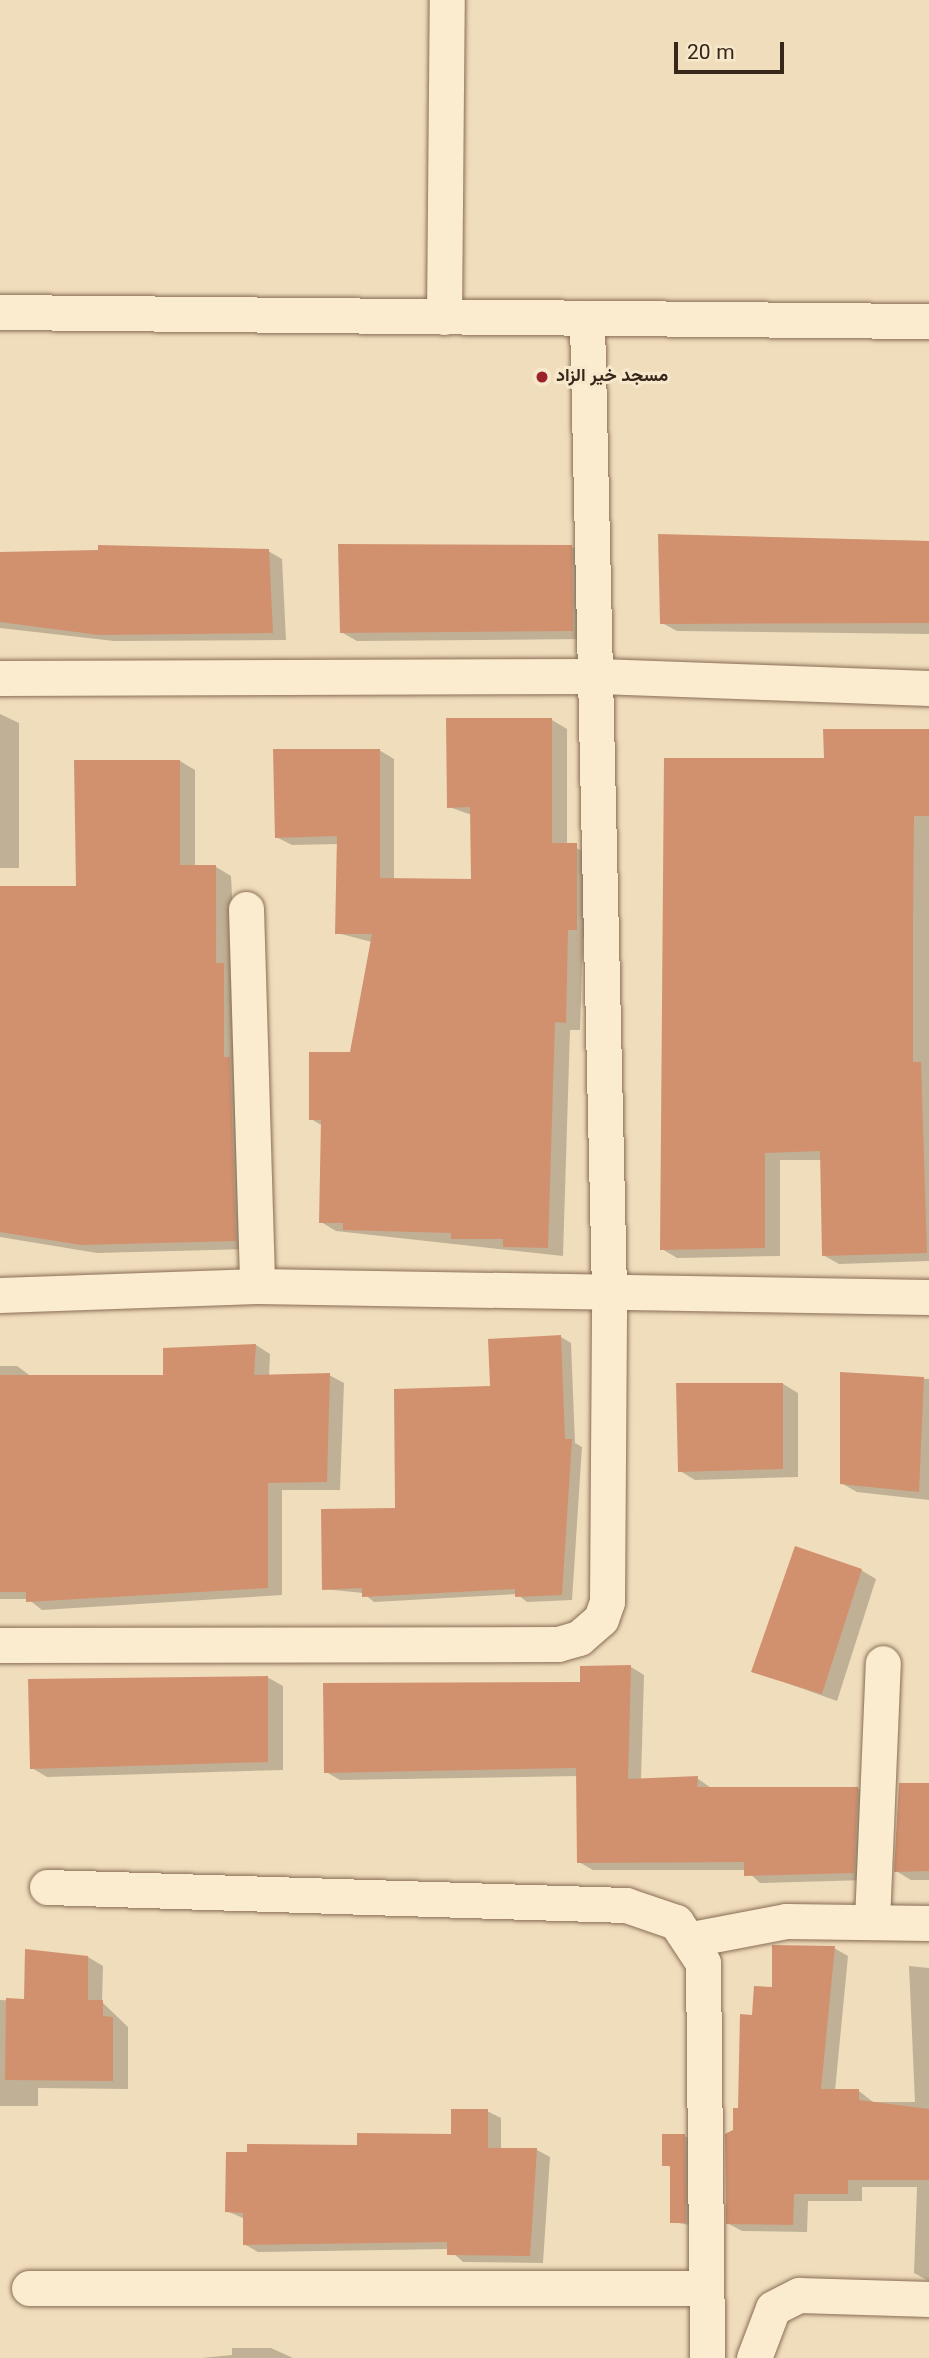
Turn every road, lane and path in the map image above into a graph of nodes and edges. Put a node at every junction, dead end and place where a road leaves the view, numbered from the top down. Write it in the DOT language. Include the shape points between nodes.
graph roads {
  1 [pos="447,0"];
  2 [pos="0,312"];
  3 [pos="444,317"];
  4 [pos="587,319"];
  5 [pos="929,321"];
  6 [pos="599,676"];
  7 [pos="0,678"];
  8 [pos="929,688"];
  9 [pos="246,909"];
  10 [pos="257,1286"];
  11 [pos="609,1290"];
  12 [pos="0,1294"];
  13 [pos="929,1297"];
  14 [pos="0,1645"];
  15 [pos="883,1663"];
  16 [pos="47,1887"];
  17 [pos="872,1922"];
  18 [pos="929,1923"];
  19 [pos="692,1939"];
  20 [pos="29,2288"];
  21 [pos="706,2288"];
  22 [pos="929,2299"];
  23 [pos="707,2358"];
  24 [pos="754,2358"];
  1 -- 3 [label="street"];
  2 -- 3 [label="street"];
  3 -- 4 [label="street"];
  4 -- 5 [label="street"];
  4 -- 6 [label="street"];
  6 -- 7 [label="street"];
  6 -- 8 [label="street"];
  6 -- 11 [label="street"];
  9 -- 10 [label="street"];
  10 -- 11 [label="street"];
  10 -- 12 [label="street"];
  11 -- 13 [label="street"];
  11 -- 14 [label="street" via="607,1602 601,1619 579,1638 558,1644"];
  15 -- 17 [label="street"];
  16 -- 19 [label="street" via="626,1905 676,1922"];
  17 -- 18 [label="street"];
  17 -- 19 [label="street" via="786,1921"];
  19 -- 21 [label="street" via="703,1963"];
  20 -- 21 [label="street"];
  21 -- 23 [label="street"];
  22 -- 24 [label="street" via="799,2295 773,2308"];
}
